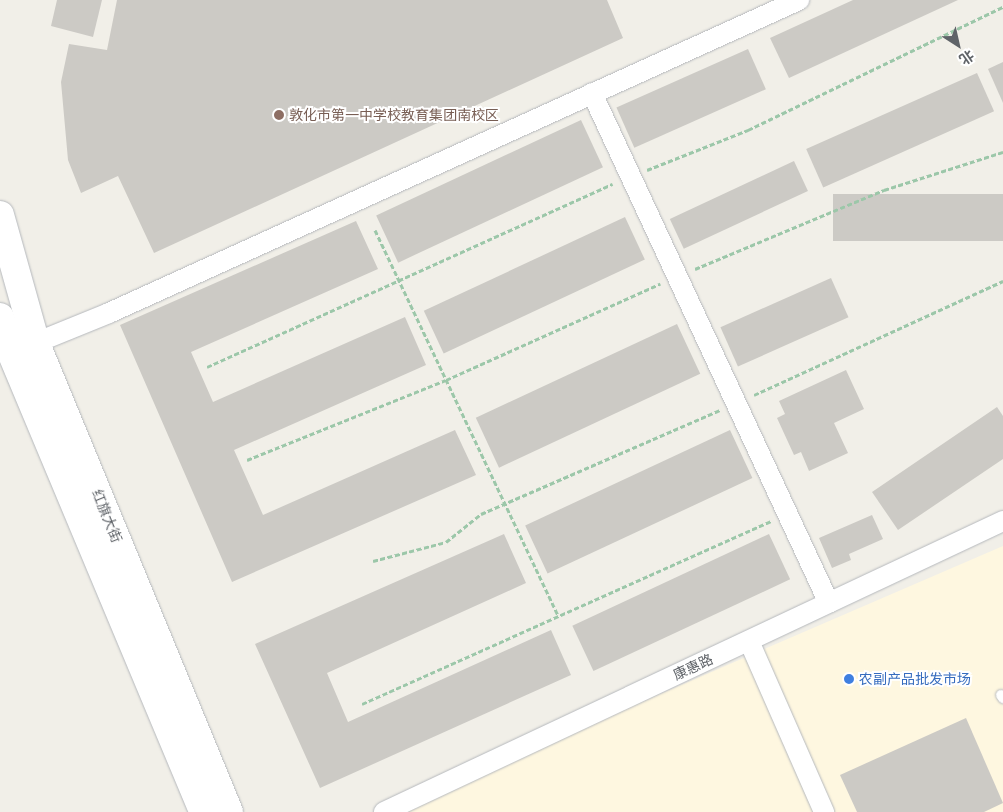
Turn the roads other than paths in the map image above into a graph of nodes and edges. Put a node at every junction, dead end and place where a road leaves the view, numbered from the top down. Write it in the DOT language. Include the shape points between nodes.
graph roads {
  1 [pos="799,0"];
  2 [pos="592,93"];
  3 [pos="0,215"];
  4 [pos="0,317"];
  5 [pos="24,348"];
  6 [pos="1003,521"];
  7 [pos="829,603"];
  8 [pos="749,641"];
  9 [pos="203,812"];
  10 [pos="229,812"];
  11 [pos="384,812"];
  12 [pos="824,812"];
  1 -- 2 [label="street"];
  2 -- 5 [label="street"];
  2 -- 7 [label="street"];
  3 -- 5 [label="main road, 红旗大街"];
  4 -- 5 [label="main road, 红旗大街"];
  5 -- 9 [label="main road, 红旗大街"];
  5 -- 10 [label="main road, 红旗大街"];
  6 -- 7 [label="street, 康惠路"];
  7 -- 8 [label="street, 康惠路"];
  8 -- 11 [label="street, 康惠路"];
  8 -- 12 [label="street"];
}
